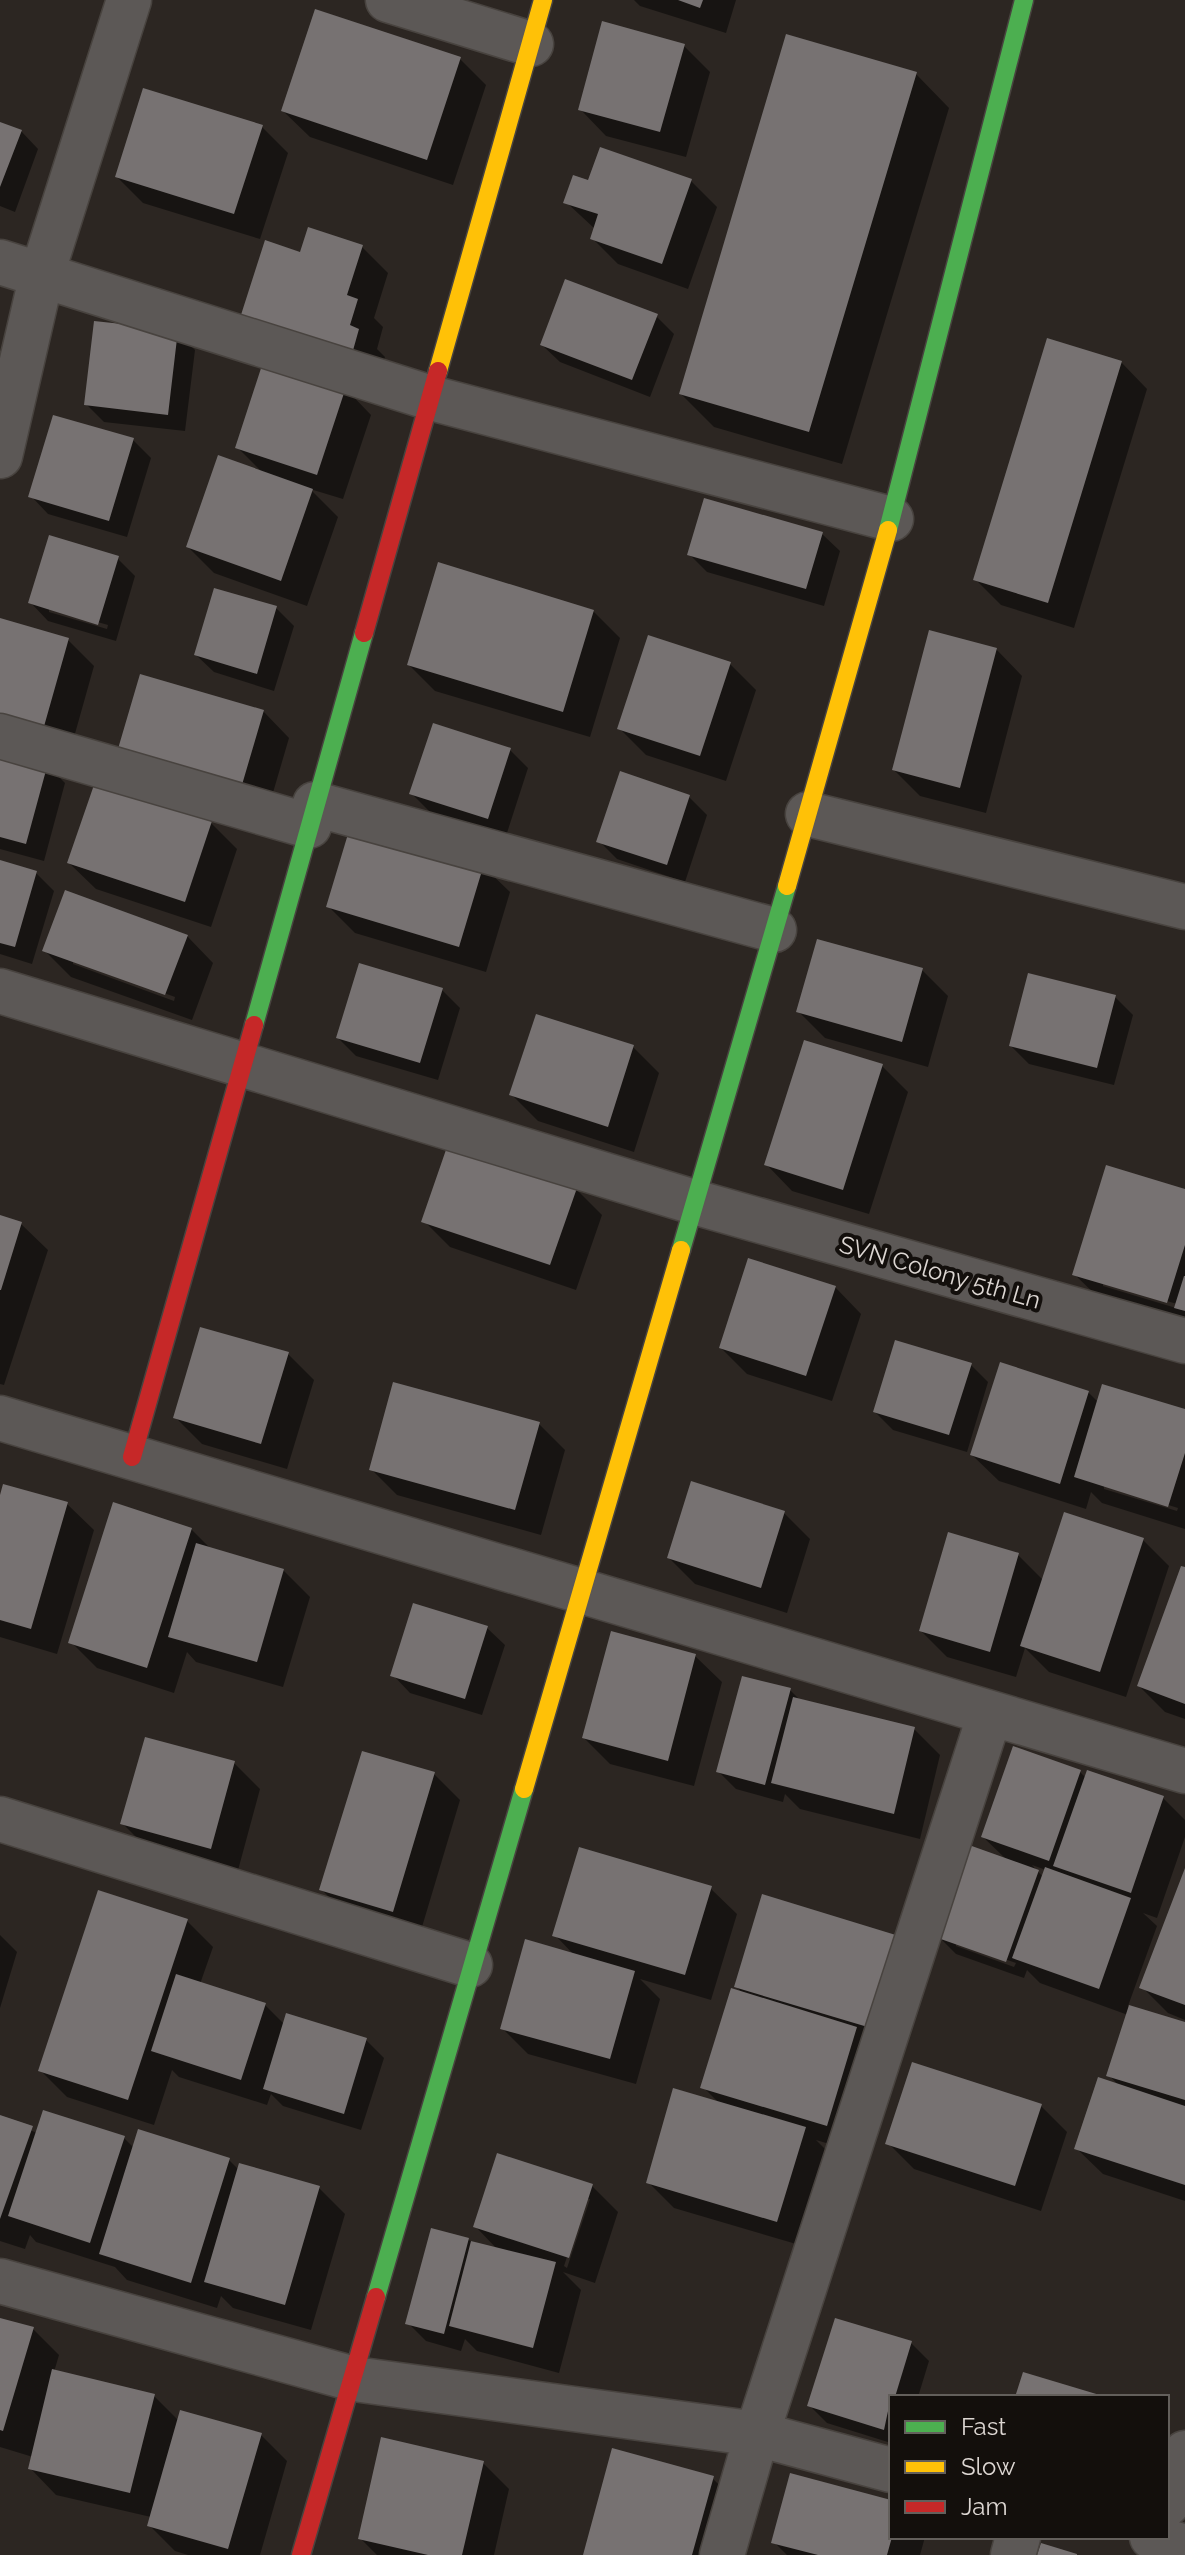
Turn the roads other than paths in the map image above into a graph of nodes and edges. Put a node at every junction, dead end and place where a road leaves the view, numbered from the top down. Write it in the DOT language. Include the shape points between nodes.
graph roads {
  1 [pos="129,0"];
  2 [pos="388,0"];
  3 [pos="543,0"];
  4 [pos="1024,0"];
  5 [pos="531,44"];
  6 [pos="0,262"];
  7 [pos="42,274"];
  8 [pos="431,398"];
  9 [pos="0,456"];
  10 [pos="891,519"];
  11 [pos="0,736"];
  12 [pos="808,814"];
  13 [pos="312,815"];
  14 [pos="1185,907"];
  15 [pos="774,930"];
  16 [pos="0,991"];
  17 [pos="240,1063"];
  18 [pos="694,1202"];
  19 [pos="1185,1341"];
  20 [pos="0,1418"];
  21 [pos="132,1457"];
  22 [pos="580,1593"];
  23 [pos="990,1714"];
  24 [pos="1185,1771"];
  25 [pos="0,1819"];
  26 [pos="470,1965"];
  27 [pos="0,2281"];
  28 [pos="354,2379"];
  29 [pos="757,2434"];
  30 [pos="1185,2453"];
  31 [pos="889,2469"];
  32 [pos="1169,2498"];
  33 [pos="1160,2539"];
  34 [pos="1185,2547"];
  35 [pos="301,2555"];
  36 [pos="722,2555"];
  1 -- 7 [label="street"];
  2 -- 5 [label="street"];
  3 -- 5 [label="street"];
  4 -- 10 [label="street"];
  5 -- 8 [label="street"];
  6 -- 7 [label="street"];
  7 -- 8 [label="street"];
  7 -- 9 [label="street"];
  8 -- 10 [label="street"];
  8 -- 13 [label="street"];
  10 -- 12 [label="street"];
  11 -- 13 [label="street"];
  12 -- 14 [label="street"];
  12 -- 15 [label="street"];
  13 -- 15 [label="street"];
  13 -- 17 [label="street"];
  15 -- 18 [label="street"];
  16 -- 17 [label="street, SVN Colony 5th Ln"];
  17 -- 18 [label="street, SVN Colony 5th Ln"];
  17 -- 21 [label="street"];
  18 -- 19 [label="street, SVN Colony 5th Ln"];
  18 -- 22 [label="street"];
  20 -- 21 [label="street"];
  21 -- 22 [label="street"];
  22 -- 23 [label="street"];
  22 -- 26 [label="street"];
  23 -- 24 [label="street"];
  23 -- 29 [label="street"];
  25 -- 26 [label="street"];
  26 -- 28 [label="street"];
  27 -- 28 [label="street"];
  28 -- 29 [label="street"];
  28 -- 35 [label="street"];
  29 -- 31 [label="street"];
  29 -- 36 [label="street"];
  30 -- 32 [label="street"];
  33 -- 34 [label="street"];
}
